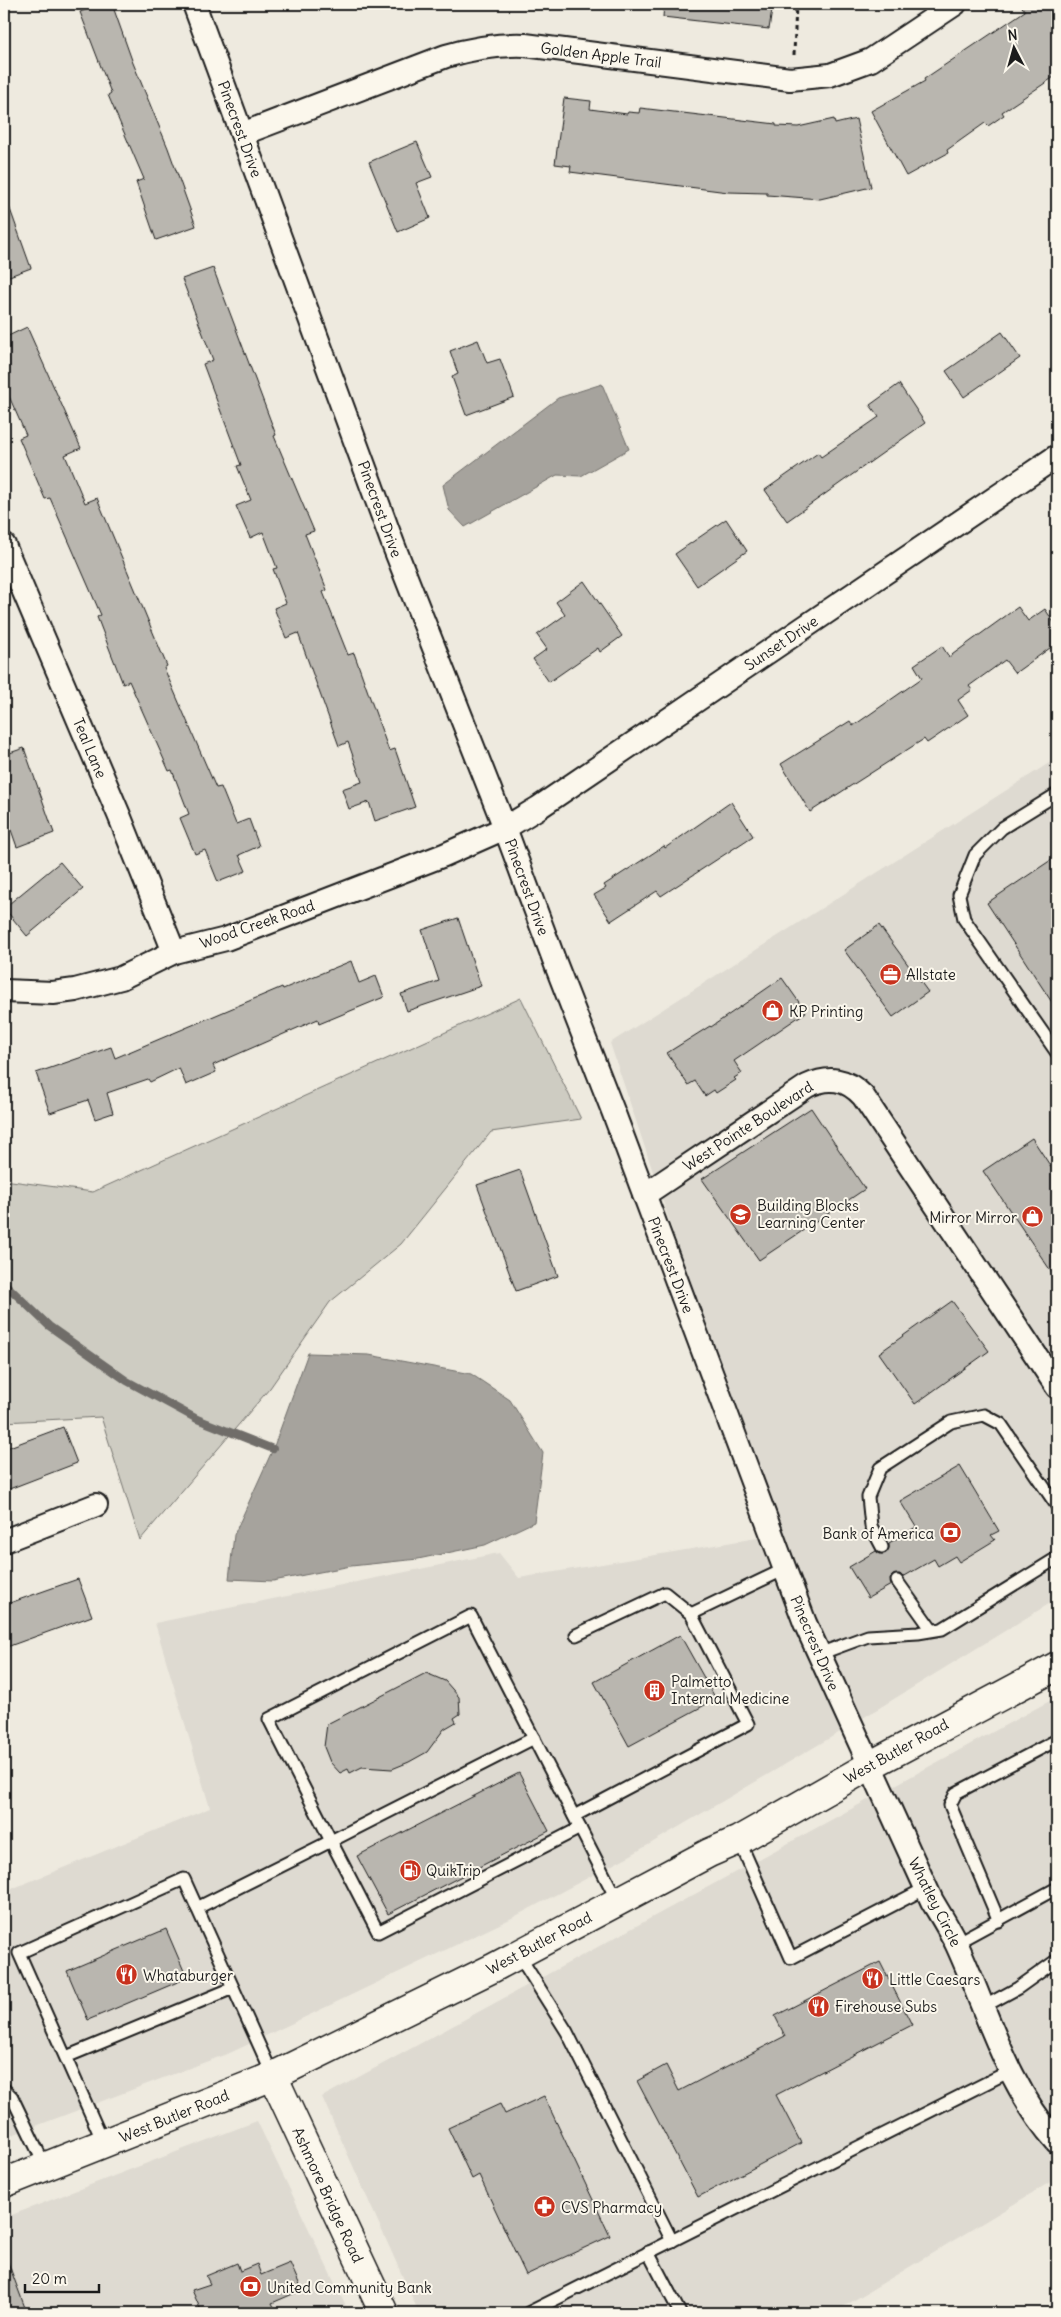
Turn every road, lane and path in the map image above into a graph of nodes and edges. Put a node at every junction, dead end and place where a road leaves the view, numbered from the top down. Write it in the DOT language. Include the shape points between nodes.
graph roads {
  1 [pos="194,4"];
  2 [pos="796,4"];
  3 [pos="955,4"];
  4 [pos="794,61"];
  5 [pos="242,134"];
  6 [pos="1057,456"];
  7 [pos="4,545"];
  8 [pos="1057,794"];
  9 [pos="505,828"];
  10 [pos="174,952"];
  11 [pos="4,991"];
  12 [pos="1057,1053"];
  13 [pos="644,1194"];
  14 [pos="1057,1387"];
  15 [pos="96,1505"];
  16 [pos="1057,1506"];
  17 [pos="4,1541"];
  18 [pos="882,1547"];
  19 [pos="1057,1558"];
  20 [pos="785,1569"];
  21 [pos="897,1581"];
  22 [pos="690,1614"];
  23 [pos="932,1630"];
  24 [pos="576,1635"];
  25 [pos="819,1654"];
  26 [pos="1057,1666"];
  27 [pos="534,1738"];
  28 [pos="1057,1740"];
  29 [pos="869,1766"];
  30 [pos="574,1816"];
  31 [pos="580,1828"];
  32 [pos="739,1840"];
  33 [pos="331,1841"];
  34 [pos="926,1888"];
  35 [pos="1057,1888"];
  36 [pos="618,1902"];
  37 [pos="197,1908"];
  38 [pos="999,1921"];
  39 [pos="956,1943"];
  40 [pos="518,1954"];
  41 [pos="1057,1960"];
  42 [pos="233,1988"];
  43 [pos="983,2007"];
  44 [pos="66,2057"];
  45 [pos="1010,2071"];
  46 [pos="273,2076"];
  47 [pos="4,2089"];
  48 [pos="1057,2142"];
  49 [pos="104,2144"];
  50 [pos="45,2167"];
  51 [pos="4,2183"];
  52 [pos="672,2241"];
  53 [pos="648,2252"];
  54 [pos="384,2313"];
  55 [pos="528,2313"];
  56 [pos="680,2313"];
  1 -- 5 [label="street, Pinecrest Drive"];
  2 -- 4 [label="path"];
  3 -- 5 [label="street, Golden Apple Trail" via="871,60 830,74 790,79 499,44 446,56"];
  5 -- 9 [label="street, Pinecrest Drive" via="393,544"];
  6 -- 9 [label="street, Sunset Drive"];
  7 -- 10 [label="street, Teal Lane"];
  8 -- 12 [label="lane" via="1002,828 975,855 959,895 964,919"];
  9 -- 10 [label="street, Wood Creek Road" via="444,855 226,939"];
  9 -- 13 [label="street, Pinecrest Drive"];
  10 -- 11 [label="street, Wood Creek Road" via="121,978 75,990"];
  13 -- 14 [label="street, West Pointe Boulevard" via="807,1086 818,1080 843,1081 863,1096"];
  13 -- 20 [label="street, Pinecrest Drive"];
  15 -- 17 [label="street"];
  16 -- 18 [label="lane" via="1001,1424 984,1415 952,1422 880,1468 868,1497 870,1526"];
  19 -- 23 [label="lane" via="942,1628"];
  20 -- 22 [label="lane"];
  20 -- 25 [label="street, Pinecrest Drive"];
  21 -- 23 [label="lane"];
  22 -- 24 [label="lane" via="664,1593"];
  22 -- 30 [label="lane" via="748,1724"];
  23 -- 25 [label="lane" via="868,1636"];
  25 -- 29 [label="street, Pinecrest Drive"];
  26 -- 29 [label="main road, West Butler Road"];
  27 -- 30 [label="lane"];
  27 -- 33 [label="lane"];
  27 -- 33 [label="lane" via="471,1616 269,1719"];
  28 -- 38 [label="lane" via="956,1793 950,1805"];
  29 -- 32 [label="main road, West Butler Road"];
  29 -- 34 [label="street, Whatley Circle"];
  30 -- 31 [label="lane"];
  31 -- 33 [label="lane" via="378,1932"];
  31 -- 36 [label="lane"];
  32 -- 34 [label="lane" via="791,1958"];
  32 -- 36 [label="main road, West Butler Road"];
  33 -- 37 [label="lane"];
  34 -- 39 [label="street, Whatley Circle"];
  35 -- 38 [label="lane"];
  36 -- 40 [label="main road, West Butler Road"];
  37 -- 42 [label="lane"];
  37 -- 44 [label="lane" via="184,1879 19,1953"];
  38 -- 39 [label="lane"];
  39 -- 43 [label="street, Whatley Circle"];
  40 -- 46 [label="main road, West Butler Road"];
  40 -- 52 [label="lane" via="567,2032"];
  41 -- 43 [label="lane" via="1018,1988"];
  42 -- 44 [label="lane"];
  42 -- 46 [label="lane"];
  43 -- 45 [label="street, Whatley Circle"];
  44 -- 49 [label="lane"];
  45 -- 48 [label="street, Whatley Circle" via="1028,2106"];
  45 -- 52 [label="lane"];
  46 -- 49 [label="main road, West Butler Road"];
  46 -- 54 [label="main road, Ashmore Bridge Road"];
  47 -- 50 [label="lane" via="12,2096"];
  49 -- 50 [label="main road, West Butler Road"];
  50 -- 51 [label="main road, West Butler Road"];
  52 -- 53 [label="lane"];
  53 -- 55 [label="lane"];
  53 -- 56 [label="lane"];
}
